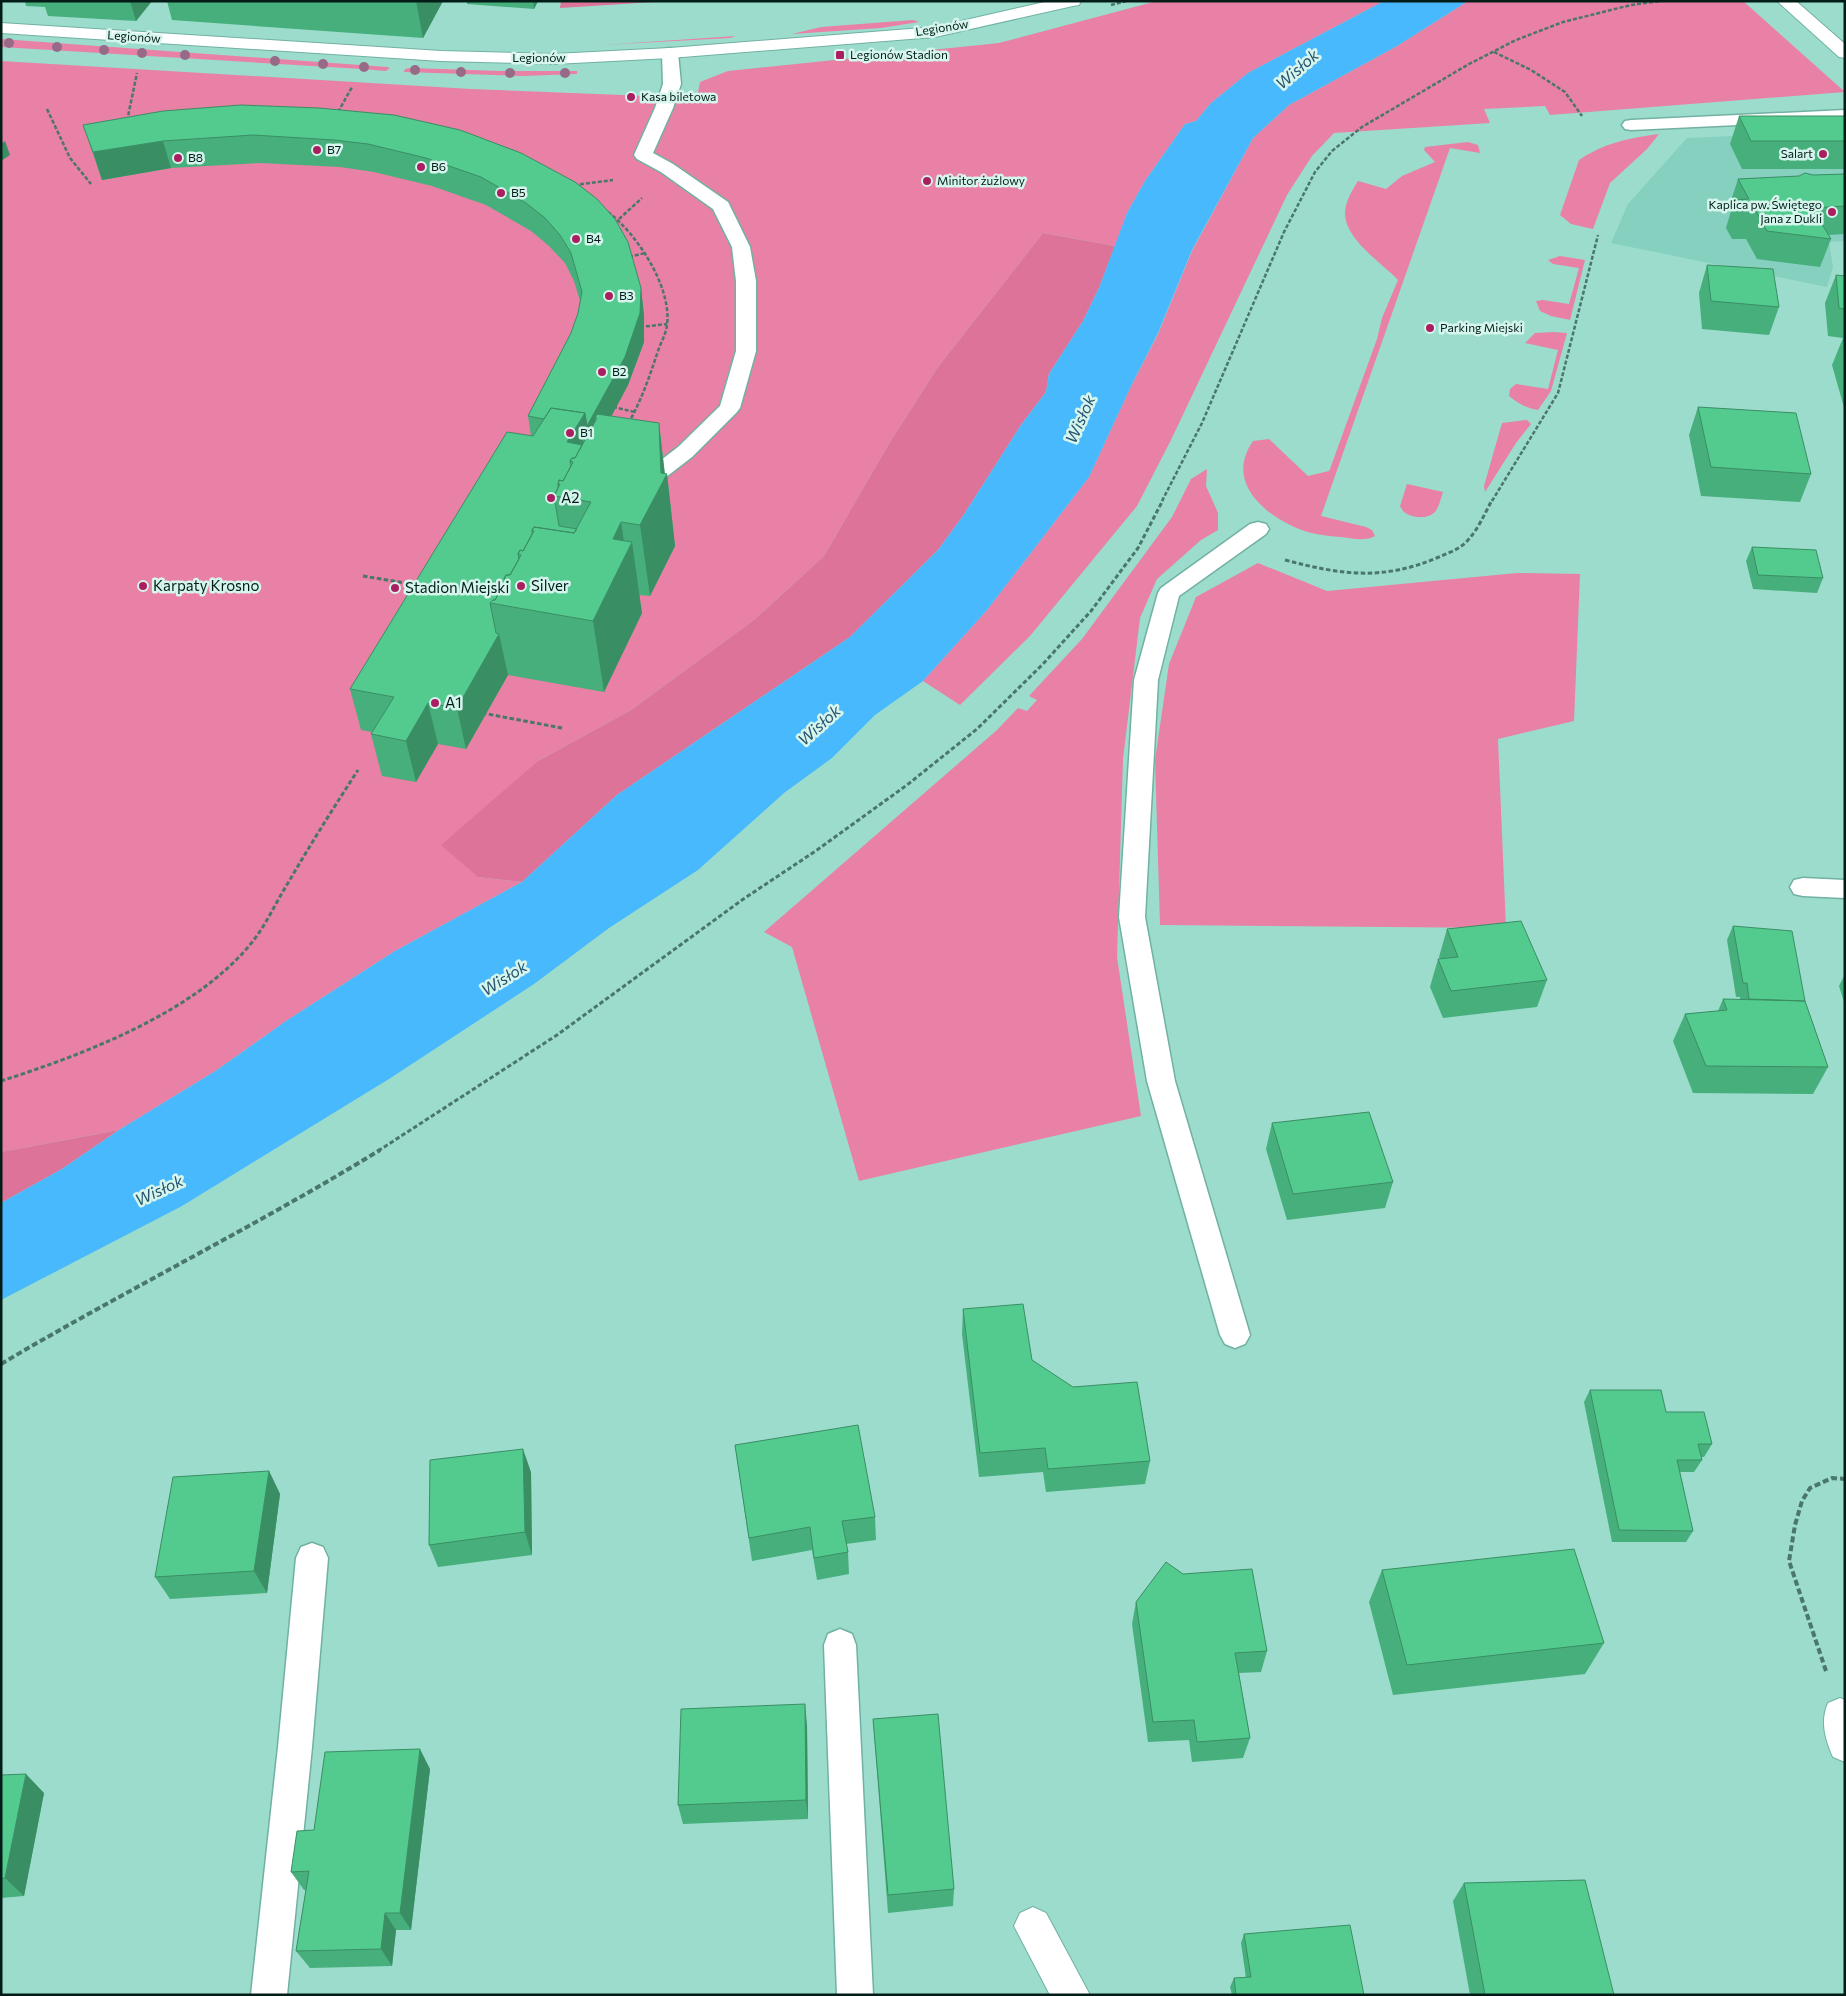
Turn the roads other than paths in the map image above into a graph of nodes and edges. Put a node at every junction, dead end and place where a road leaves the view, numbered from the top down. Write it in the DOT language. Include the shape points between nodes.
graph roads {
  1 [pos="1073,1"];
  2 [pos="1785,1"];
  3 [pos="1,28"];
  4 [pos="670,53"];
  5 [pos="1845,54"];
  6 [pos="1845,114"];
  7 [pos="1631,124"];
  8 [pos="650,478"];
  9 [pos="1258,529"];
  10 [pos="1803,887"];
  11 [pos="1845,889"];
  12 [pos="1234,1335"];
  13 [pos="312,1558"];
  14 [pos="840,1644"];
  15 [pos="1033,1926"];
  16 [pos="269,1995"];
  17 [pos="855,1995"];
  18 [pos="1071,1995"];
  1 -- 4 [label="main road, Legionów" via="935,32"];
  2 -- 5 [label="main road"];
  3 -- 4 [label="main road, Legionów" via="441,56 554,59"];
  4 -- 8 [label="lane" via="672,84 643,155 721,206 742,247 746,281 746,350 730,408 685,452"];
  6 -- 7 [label="lane"];
  9 -- 12 [label="lane" via="1170,593 1146,680 1132,917 1162,1081"];
  10 -- 11 [label="lane"];
  13 -- 16 [label="lane"];
  14 -- 17 [label="lane"];
  15 -- 18 [label="main road"];
}
